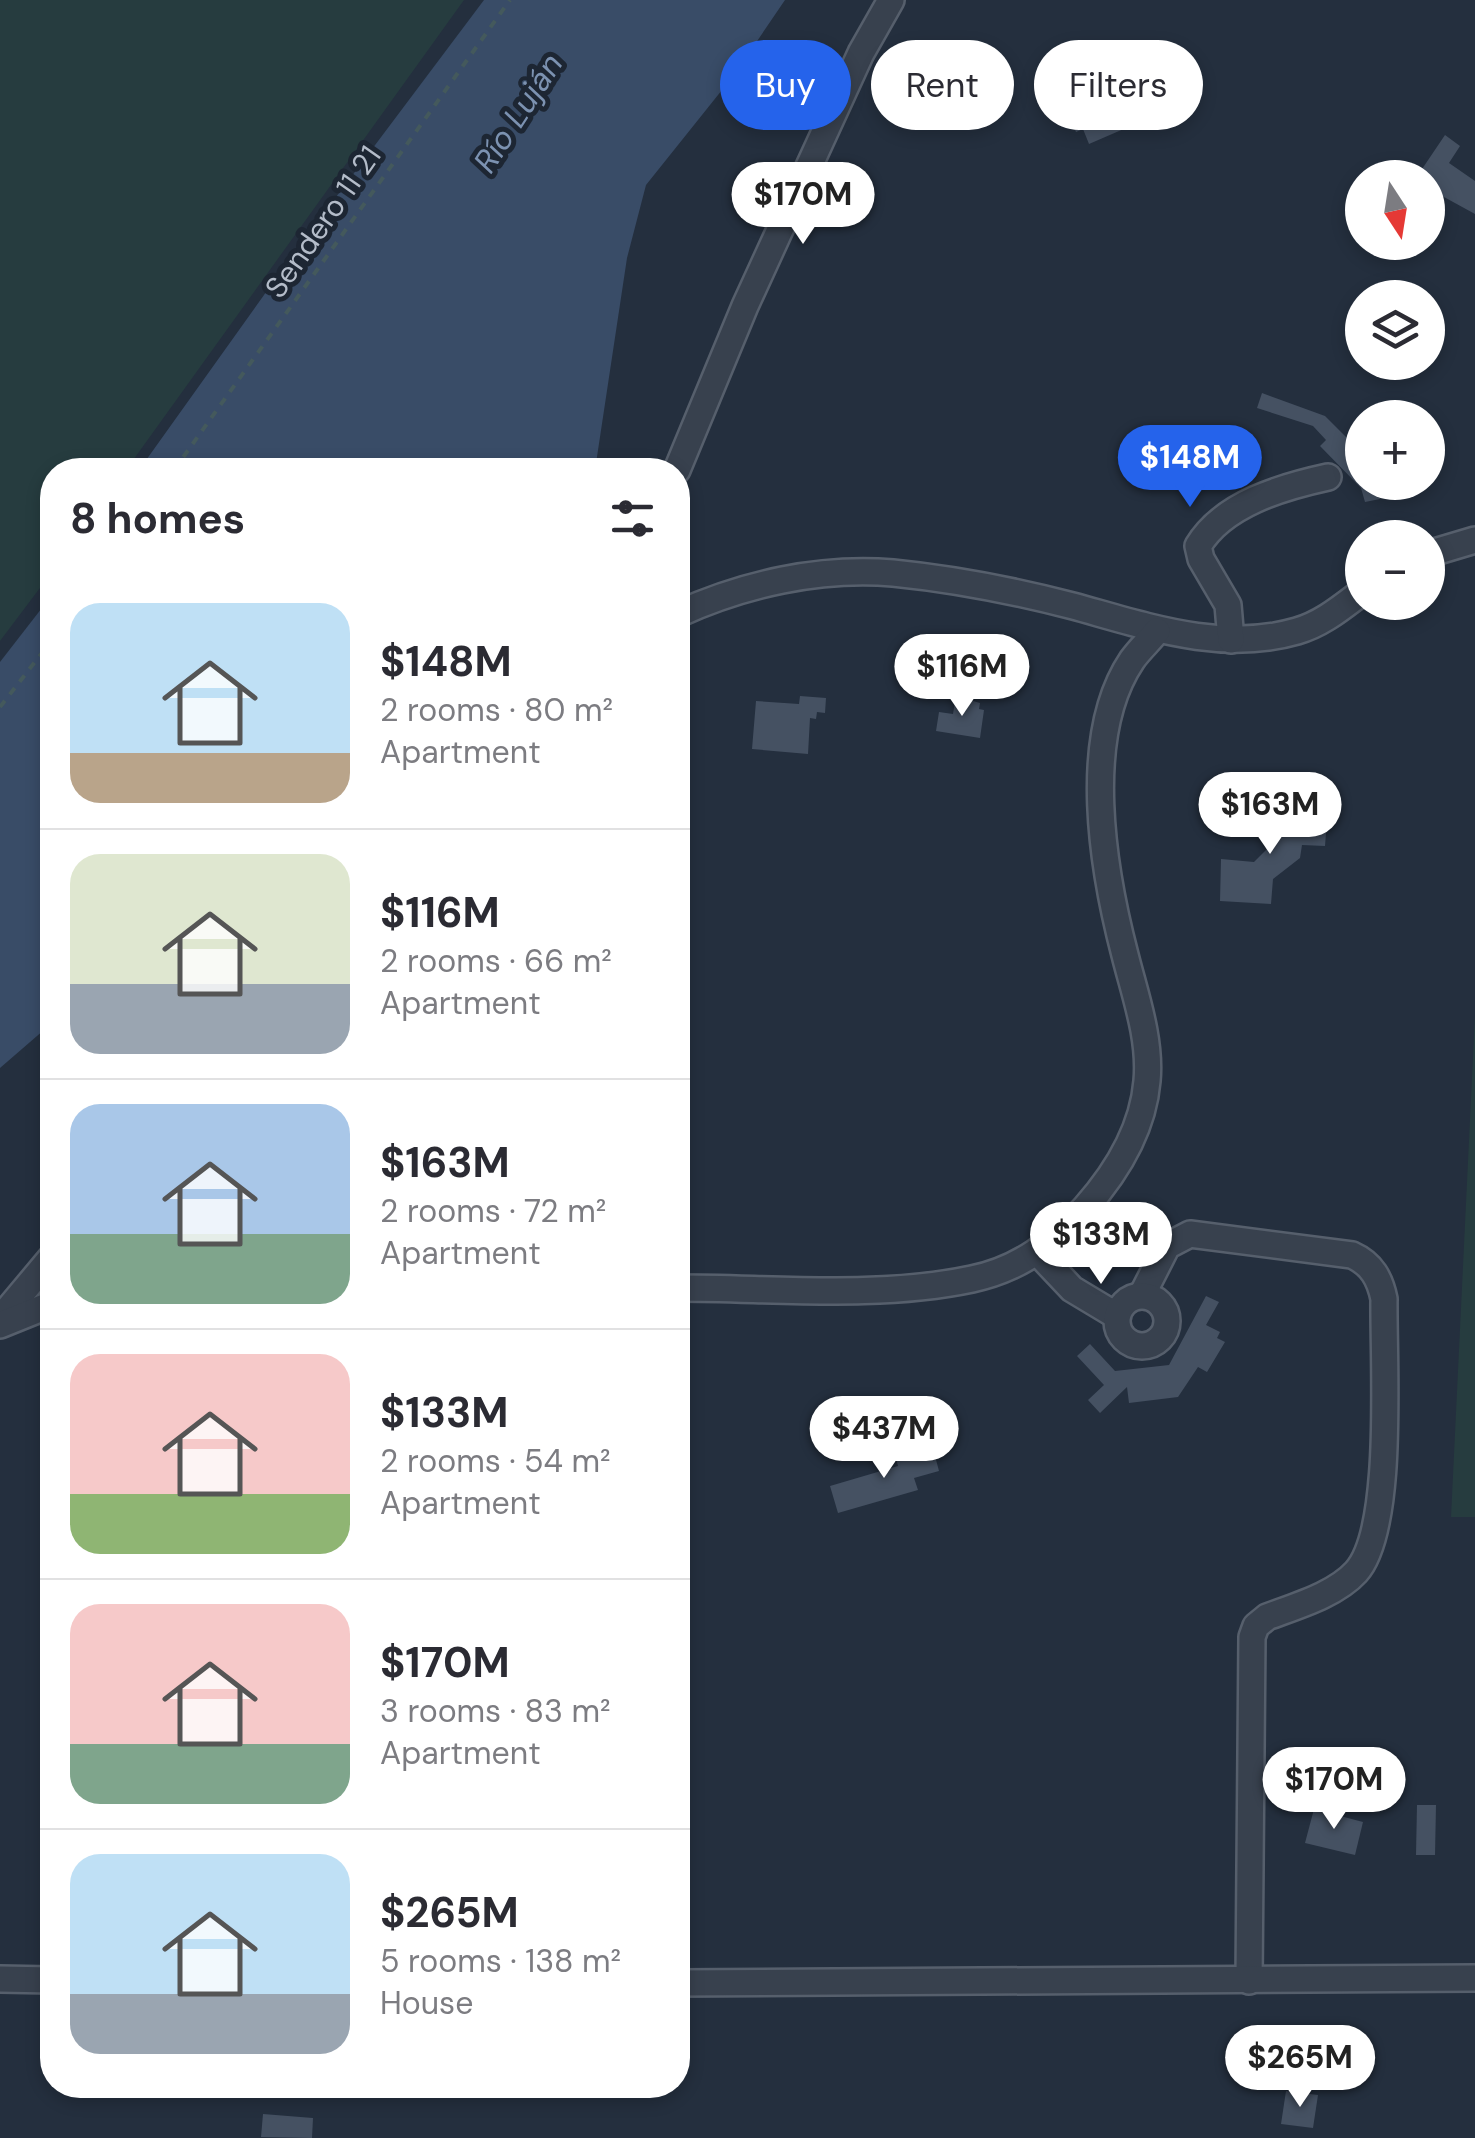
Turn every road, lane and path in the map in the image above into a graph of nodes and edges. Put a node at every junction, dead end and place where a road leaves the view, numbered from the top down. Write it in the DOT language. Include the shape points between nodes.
graph roads {
  1 [pos="510,0"];
  2 [pos="891,0"];
  3 [pos="183,458"];
  4 [pos="681,458"];
  5 [pos="1328,477"];
  6 [pos="1475,540"];
  7 [pos="1445,549"];
  8 [pos="1345,605"];
  9 [pos="690,609"];
  10 [pos="1157,631"];
  11 [pos="1232,640"];
  12 [pos="40,655"];
  13 [pos="0,707"];
  14 [pos="1039,1254"];
  15 [pos="40,1272"];
  16 [pos="690,1288"];
  17 [pos="1142,1296"];
  18 [pos="40,1308"];
  19 [pos="1117,1316"];
  20 [pos="0,1322"];
  21 [pos="1475,1978"];
  22 [pos="0,1979"];
  23 [pos="40,1980"];
  24 [pos="1249,1982"];
  25 [pos="690,1983"];
  1 -- 3 [label="path, Sendero 11 21"];
  2 -- 4 [label="street" via="861,52"];
  5 -- 11 [label="street" via="1286,486 1240,508 1198,546 1228,604"];
  6 -- 7 [label="street"];
  8 -- 11 [label="street" via="1300,631"];
  9 -- 10 [label="street" via="760,583 889,573 1019,594"];
  10 -- 11 [label="street"];
  10 -- 14 [label="street" via="1131,661 1117,694 1100,784 1101,823 1148,1080 1140,1117 1104,1186"];
  12 -- 13 [label="path"];
  14 -- 16 [label="street" via="930,1286"];
  14 -- 19 [label="street" via="1072,1289"];
  15 -- 20 [label="street"];
  17 -- 19 [label="street" via="1126,1301"];
  17 -- 19 [label="street" via="1163,1306 1162,1337 1148,1346 1131,1344 1119,1332"];
  17 -- 24 [label="street" via="1166,1246 1190,1234 1352,1255 1374,1272 1384,1300 1380,1509 1370,1549 1346,1582 1267,1617 1252,1637"];
  18 -- 20 [label="street"];
  21 -- 24 [label="street"];
  22 -- 23 [label="street"];
  24 -- 25 [label="street"];
}
